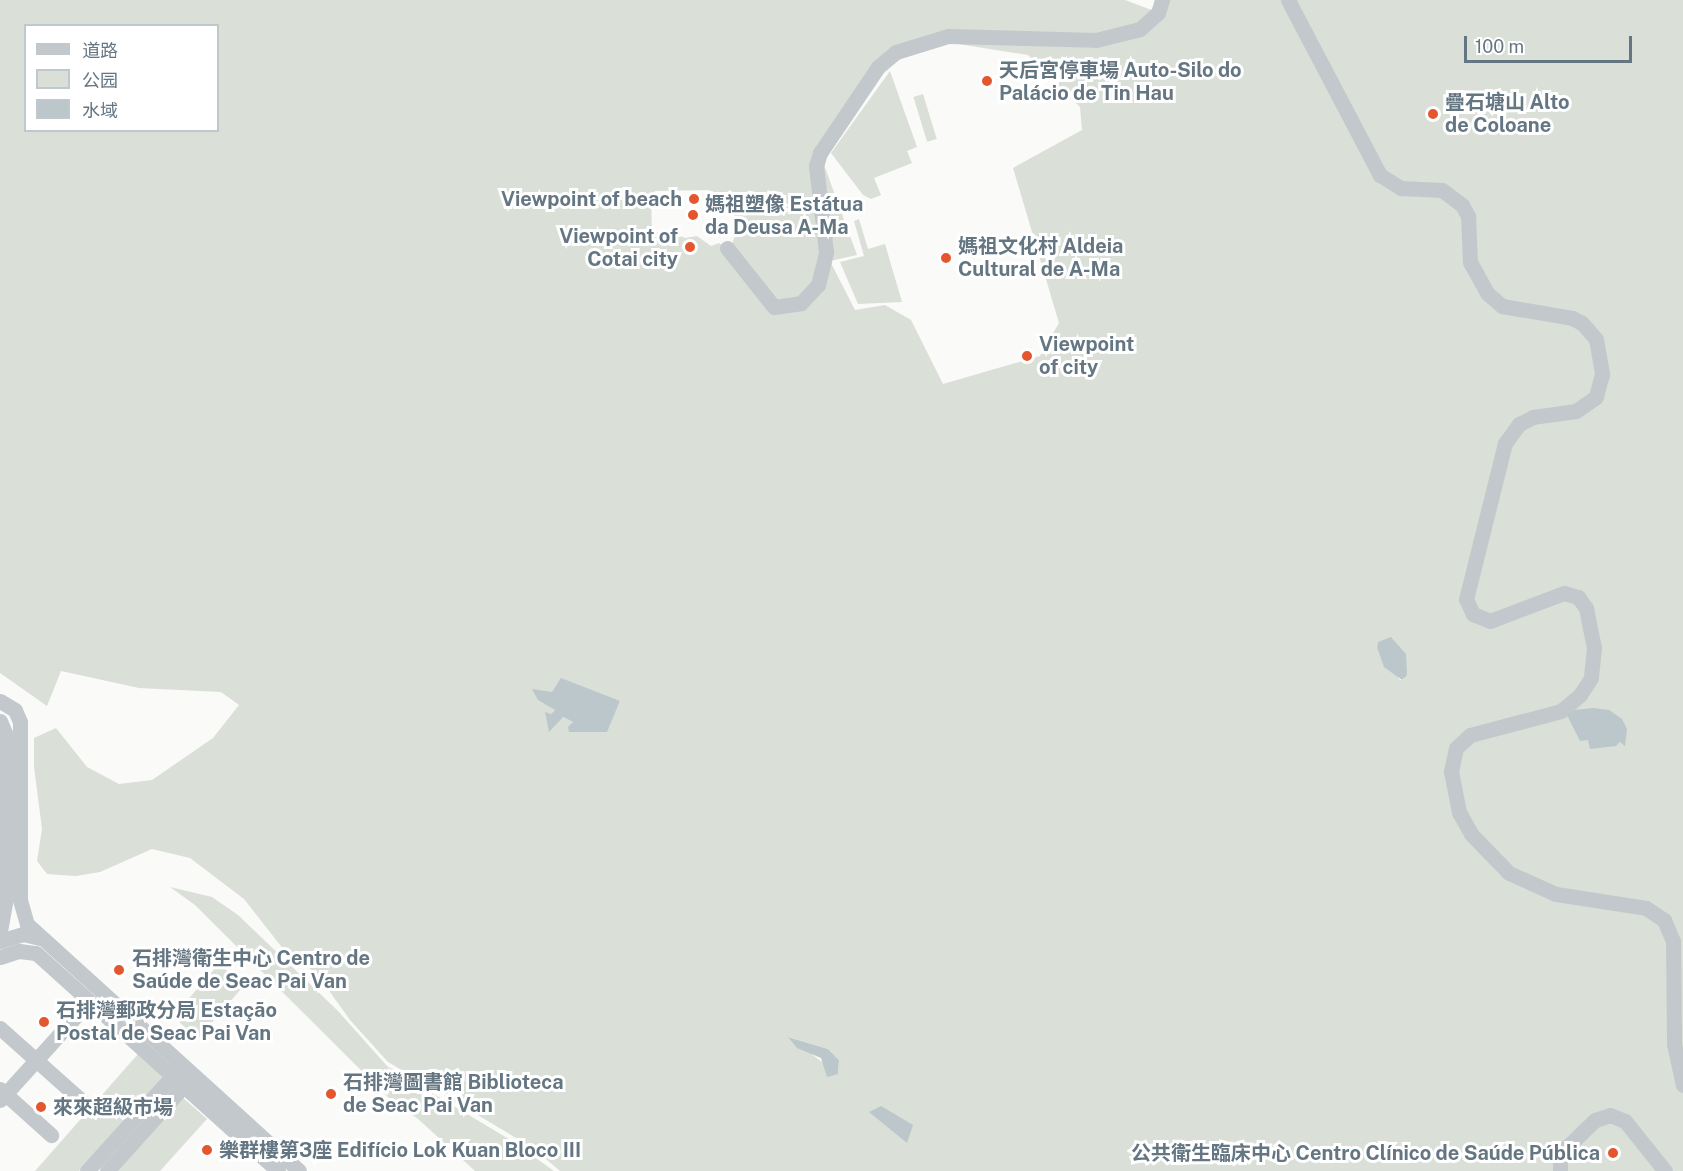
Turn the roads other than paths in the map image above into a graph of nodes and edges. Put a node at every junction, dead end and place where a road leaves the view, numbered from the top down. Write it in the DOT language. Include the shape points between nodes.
graph roads {
  1 [pos="1162,0"];
  2 [pos="1288,0"];
  3 [pos="727,248"];
  4 [pos="0,701"];
  5 [pos="0,720"];
  6 [pos="3,826"];
  7 [pos="0,930"];
  8 [pos="40,938"];
  9 [pos="0,941"];
  10 [pos="7,954"];
  11 [pos="76,1016"];
  12 [pos="0,1028"];
  13 [pos="36,1060"];
  14 [pos="183,1076"];
  15 [pos="1683,1085"];
  16 [pos="2,1094"];
  17 [pos="82,1101"];
  18 [pos="51,1135"];
  19 [pos="87,1171"];
  20 [pos="107,1171"];
  21 [pos="278,1171"];
  22 [pos="299,1171"];
  23 [pos="1560,1171"];
  24 [pos="1665,1171"];
  1 -- 3 [label="street" via="1158,13 1140,29 1104,38 948,36 896,52 878,67 820,153 816,166 826,252 818,285 801,303 774,307"];
  2 -- 15 [label="street" via="1380,175 1401,188 1442,190 1462,205 1468,216 1470,262 1487,293 1502,306 1572,318 1596,339 1602,374 1596,397 1576,411 1519,423 1504,443 1466,599 1473,614 1490,621 1564,592 1578,597 1586,608 1594,648 1591,678 1580,695 1561,711 1484,730 1461,741 1452,760 1453,788 1471,834 1509,873 1556,894 1646,908 1664,920 1673,941 1674,1044"];
  4 -- 8 [label="street" via="15,710 20,722 20,900 26,920"];
  5 -- 6 [label="street" via="5,734"];
  6 -- 7 [label="street" via="5,903"];
  8 -- 9 [label="street" via="23,934"];
  8 -- 14 [label="street"];
  10 -- 14 [label="street" via="36,953"];
  11 -- 13 [label="street"];
  12 -- 13 [label="street"];
  13 -- 16 [label="street"];
  13 -- 17 [label="street"];
  14 -- 19 [label="street"];
  14 -- 20 [label="street"];
  14 -- 21 [label="street"];
  14 -- 22 [label="street"];
  16 -- 18 [label="street"];
  23 -- 24 [label="street" via="1560,1160 1567,1147 1595,1119 1610,1115 1625,1121"];
}
